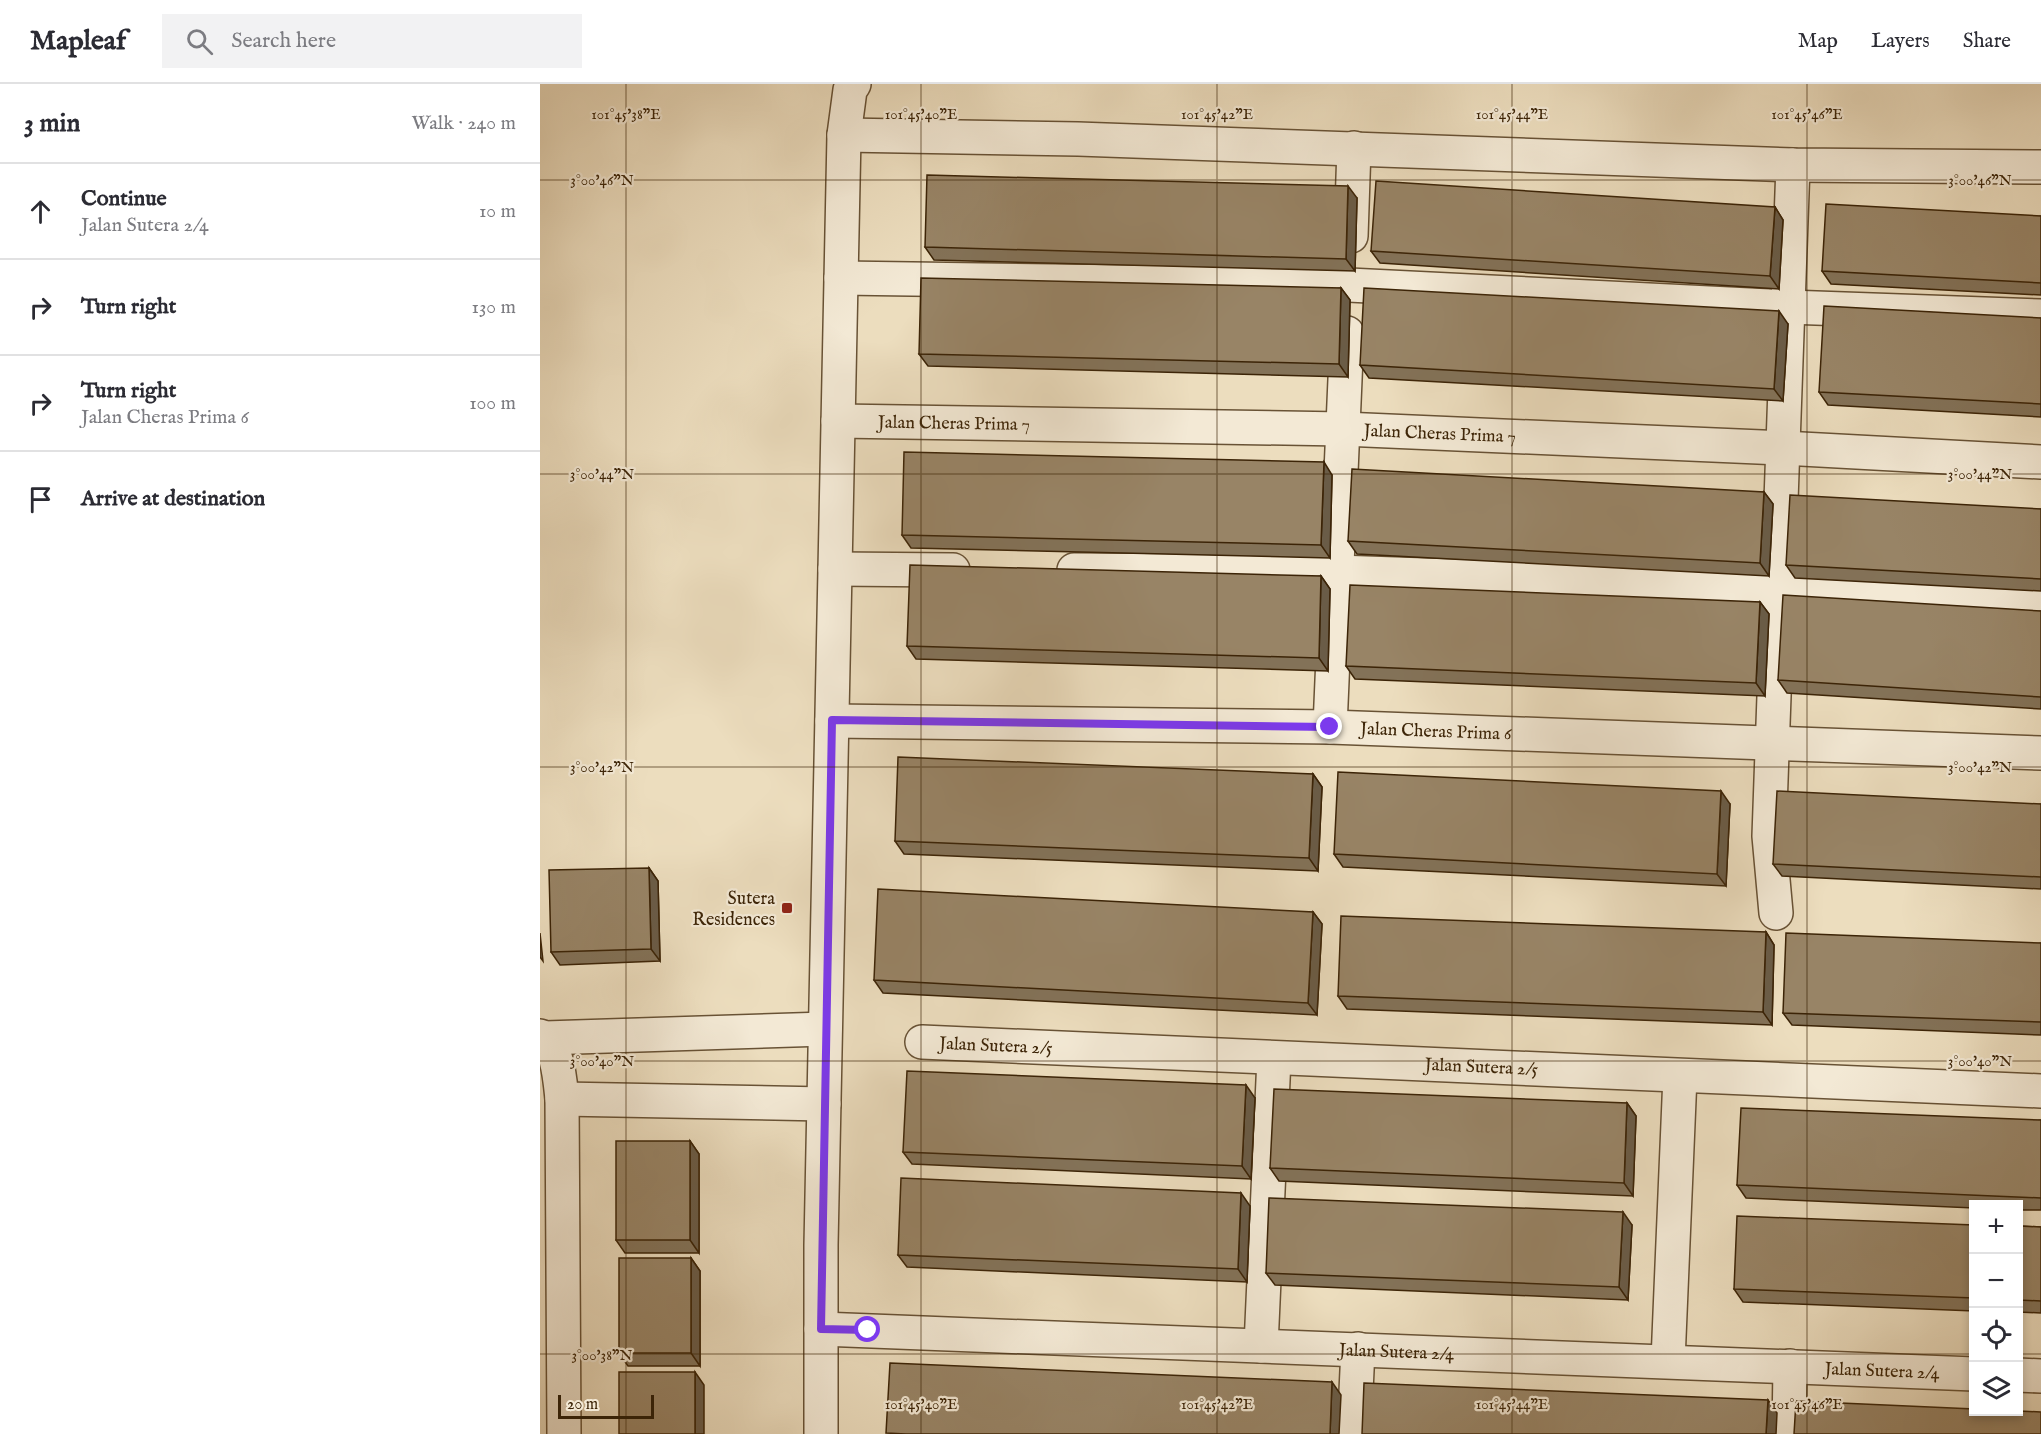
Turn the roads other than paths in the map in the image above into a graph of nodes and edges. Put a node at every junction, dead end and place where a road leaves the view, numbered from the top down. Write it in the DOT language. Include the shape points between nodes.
graph roads {
  1 [pos="854,84"];
  2 [pos="844,135"];
  3 [pos="1354,148"];
  4 [pos="1793,165"];
  5 [pos="2041,167"];
  6 [pos="841,278"];
  7 [pos="1349,285"];
  8 [pos="1788,307"];
  9 [pos="2041,316"];
  10 [pos="838,421"];
  11 [pos="1343,429"];
  12 [pos="1783,448"];
  13 [pos="2041,462"];
  14 [pos="835,569"];
  15 [pos="978,570"];
  16 [pos="1050,570"];
  17 [pos="1337,572"];
  18 [pos="1778,587"];
  19 [pos="2041,603"];
  20 [pos="832,720"];
  21 [pos="1330,727"];
  22 [pos="1772,743"];
  23 [pos="2041,753"];
  24 [pos="1776,913"];
  25 [pos="825,1029"];
  26 [pos="542,1037"];
  27 [pos="922,1042"];
  28 [pos="1274,1058"];
  29 [pos="1680,1076"];
  30 [pos="2041,1091"];
  31 [pos="562,1099"];
  32 [pos="824,1104"];
  33 [pos="821,1329"];
  34 [pos="1261,1346"];
  35 [pos="1358,1349"];
  36 [pos="1668,1361"];
  37 [pos="1790,1366"];
  38 [pos="1969,1374"];
  39 [pos="2023,1375"];
  40 [pos="2041,1376"];
  41 [pos="564,1434"];
  42 [pos="820,1434"];
  43 [pos="1354,1434"];
  44 [pos="1789,1434"];
  1 -- 2 [label="street"];
  2 -- 3 [label="street"];
  2 -- 6 [label="street"];
  3 -- 4 [label="street"];
  3 -- 7 [label="street"];
  4 -- 5 [label="street"];
  4 -- 8 [label="street"];
  6 -- 7 [label="street"];
  6 -- 10 [label="street"];
  7 -- 8 [label="street"];
  7 -- 11 [label="street"];
  8 -- 9 [label="street"];
  8 -- 12 [label="street"];
  10 -- 11 [label="street, Jalan Cheras Prima 7"];
  10 -- 14 [label="street"];
  11 -- 12 [label="street, Jalan Cheras Prima 7"];
  11 -- 17 [label="street"];
  12 -- 13 [label="street, Jalan Cheras Prima 7"];
  12 -- 18 [label="street"];
  14 -- 15 [label="street"];
  14 -- 20 [label="street"];
  16 -- 17 [label="street"];
  17 -- 18 [label="street"];
  17 -- 21 [label="street"];
  18 -- 19 [label="street"];
  18 -- 22 [label="street"];
  20 -- 21 [label="street, Jalan Cheras Prima 6"];
  20 -- 25 [label="street"];
  21 -- 22 [label="street, Jalan Cheras Prima 6"];
  22 -- 23 [label="street, Jalan Cheras Prima 6"];
  22 -- 24 [label="street" via="1769,836"];
  25 -- 26 [label="street"];
  25 -- 32 [label="street"];
  26 -- 31 [label="street" via="559,1064"];
  27 -- 28 [label="street, Jalan Sutera 2/5"];
  28 -- 29 [label="street, Jalan Sutera 2/5"];
  28 -- 34 [label="street"];
  29 -- 30 [label="street, Jalan Sutera 2/5"];
  29 -- 36 [label="street"];
  31 -- 32 [label="street"];
  31 -- 41 [label="street"];
  32 -- 33 [label="street"];
  33 -- 34 [label="street, Jalan Sutera 2/4"];
  33 -- 42 [label="street"];
  34 -- 35 [label="street, Jalan Sutera 2/4"];
  35 -- 36 [label="street, Jalan Sutera 2/4"];
  35 -- 43 [label="street"];
  36 -- 37 [label="street, Jalan Sutera 2/4"];
  37 -- 38 [label="street, Jalan Sutera 2/4"];
  37 -- 44 [label="street"];
  39 -- 40 [label="street"];
}
